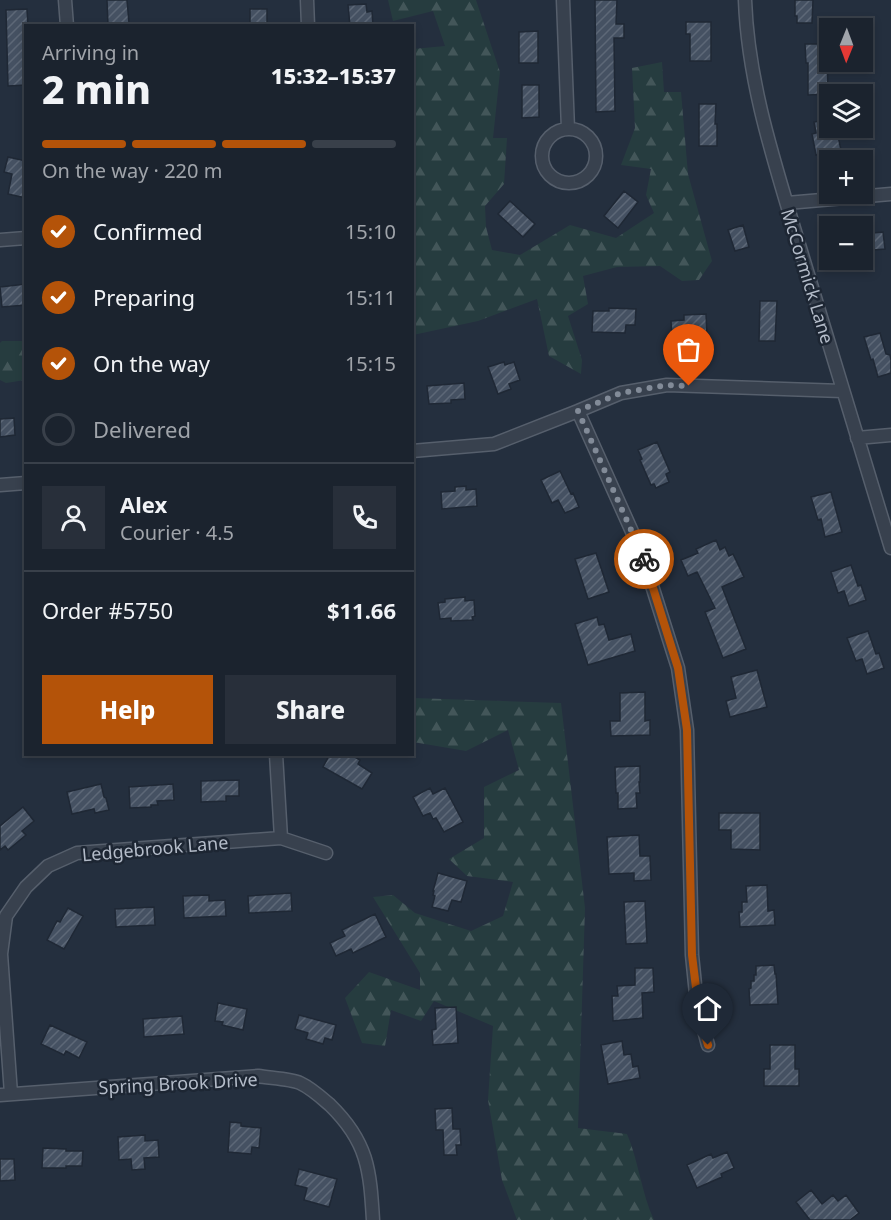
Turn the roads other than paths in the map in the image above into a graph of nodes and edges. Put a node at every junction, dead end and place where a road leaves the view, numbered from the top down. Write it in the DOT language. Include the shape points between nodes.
graph roads {
  1 [pos="65,0"];
  2 [pos="307,0"];
  3 [pos="563,0"];
  4 [pos="745,0"];
  5 [pos="67,24"];
  6 [pos="308,24"];
  7 [pos="567,129"];
  8 [pos="891,194"];
  9 [pos="787,203"];
  10 [pos="24,238"];
  11 [pos="0,240"];
  12 [pos="843,391"];
  13 [pos="578,411"];
  14 [pos="891,435"];
  15 [pos="857,438"];
  16 [pos="414,451"];
  17 [pos="24,483"];
  18 [pos="0,485"];
  19 [pos="891,548"];
  20 [pos="276,756"];
  21 [pos="281,838"];
  22 [pos="326,853"];
  23 [pos="708,1045"];
  24 [pos="5,1094"];
  25 [pos="374,1220"];
  1 -- 5 [label="street"];
  2 -- 6 [label="street"];
  3 -- 7 [label="street"];
  4 -- 9 [label="street, McCormick Lane" via="756,84"];
  7 -- 7 [label="street" via="582,132 595,151 590,172 570,183 555,179 542,161 543,146 553,134"];
  8 -- 9 [label="street"];
  9 -- 12 [label="street, McCormick Lane"];
  10 -- 11 [label="street"];
  12 -- 13 [label="street" via="667,385 621,393"];
  12 -- 15 [label="street, McCormick Lane"];
  13 -- 16 [label="street" via="494,444"];
  13 -- 23 [label="street" via="642,554 678,668 687,730 693,963"];
  14 -- 15 [label="street"];
  15 -- 19 [label="street, McCormick Lane"];
  17 -- 18 [label="street"];
  20 -- 21 [label="street"];
  21 -- 22 [label="street, Ledgebrook Lane"];
  21 -- 24 [label="street, Ledgebrook Lane" via="77,854 48,866 26,887 6,916 1,954"];
  24 -- 25 [label="street, Spring Brook Drive" via="258,1076 299,1083 338,1112 353,1131 369,1173"];
}
